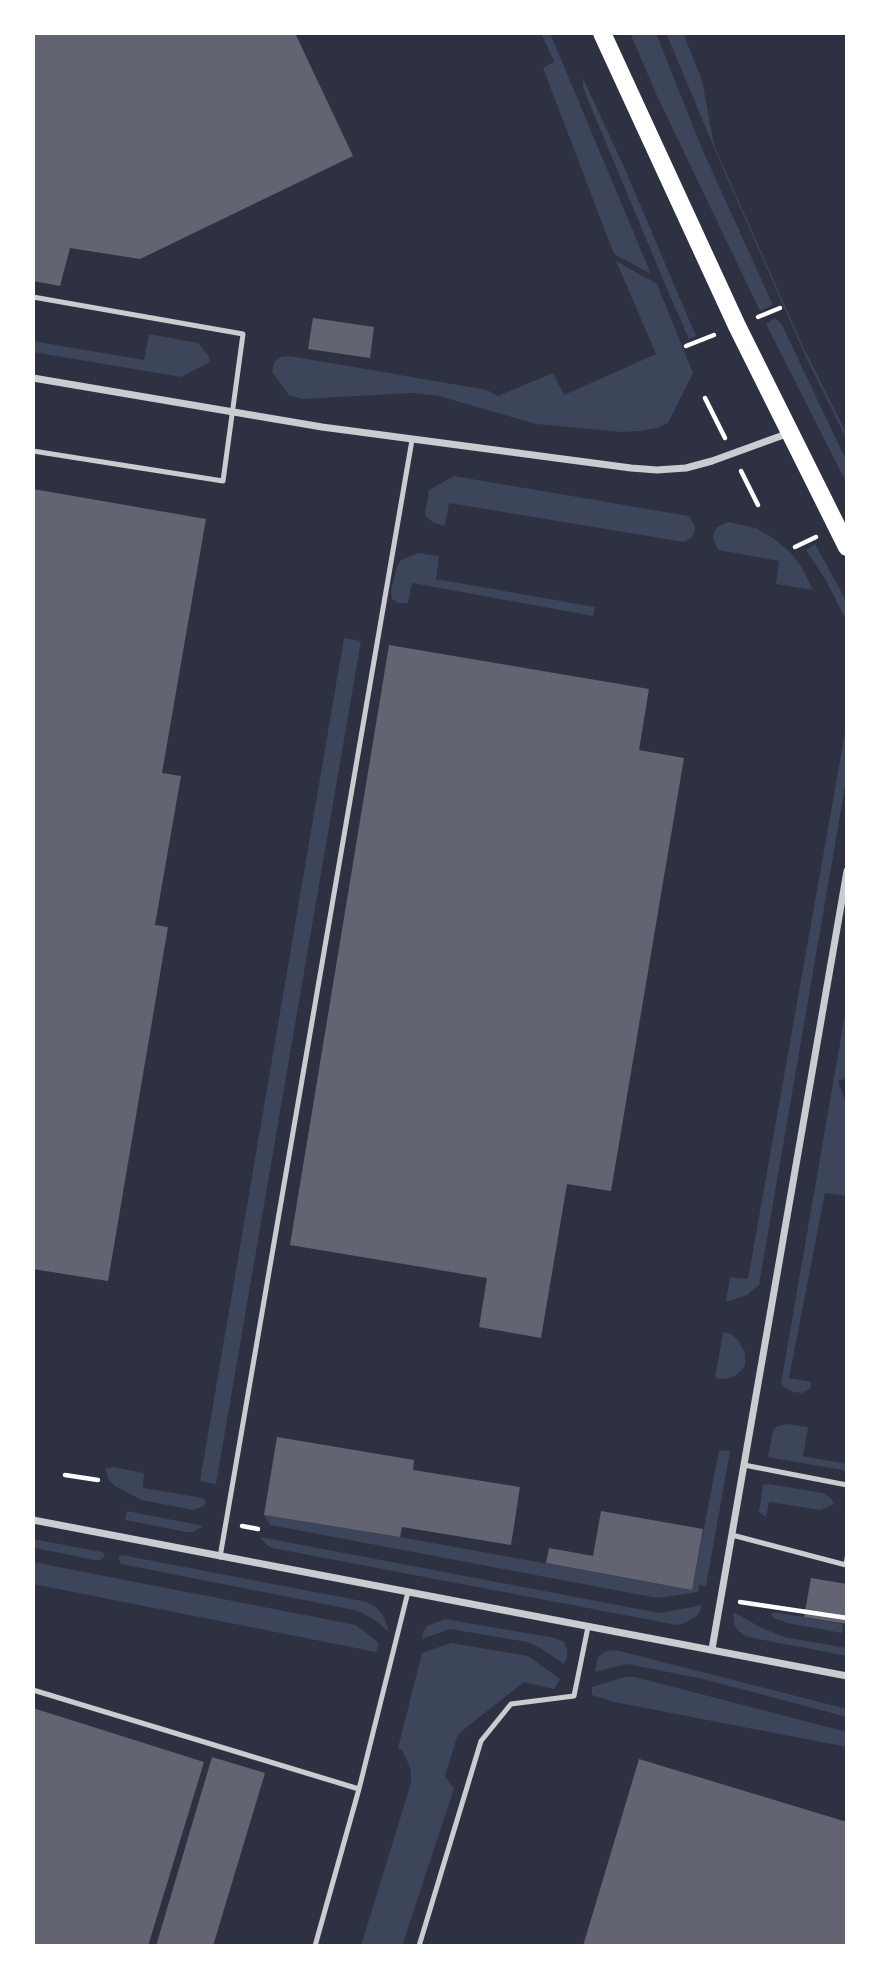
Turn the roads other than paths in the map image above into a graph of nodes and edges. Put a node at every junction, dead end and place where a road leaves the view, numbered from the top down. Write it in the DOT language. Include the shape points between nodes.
graph roads {
  1 [pos="602,33"];
  2 [pos="33,297"];
  3 [pos="33,378"];
  4 [pos="232,412"];
  5 [pos="789,433"];
  6 [pos="412,440"];
  7 [pos="33,451"];
  8 [pos="847,547"];
  9 [pos="847,871"];
  10 [pos="844,897"];
  11 [pos="744,1465"];
  12 [pos="847,1485"];
  13 [pos="33,1520"];
  14 [pos="732,1535"];
  15 [pos="220,1557"];
  16 [pos="846,1563"];
  17 [pos="408,1592"];
  18 [pos="588,1627"];
  19 [pos="712,1649"];
  20 [pos="847,1676"];
  21 [pos="33,1690"];
  22 [pos="359,1789"];
  23 [pos="315,1946"];
  24 [pos="419,1946"];
  1 -- 5 [label="main road"];
  2 -- 4 [label="lane" via="243,334"];
  3 -- 4 [label="street"];
  4 -- 6 [label="street"];
  4 -- 7 [label="lane" via="223,481"];
  5 -- 6 [label="street" via="712,461 657,470"];
  5 -- 8 [label="main road"];
  6 -- 15 [label="lane"];
  9 -- 10 [label="street"];
  10 -- 11 [label="street"];
  11 -- 12 [label="lane"];
  11 -- 14 [label="street"];
  13 -- 15 [label="street"];
  14 -- 16 [label="lane"];
  14 -- 19 [label="street"];
  15 -- 17 [label="street"];
  17 -- 18 [label="street"];
  17 -- 22 [label="lane"];
  18 -- 19 [label="street"];
  18 -- 24 [label="lane" via="574,1696 511,1704 481,1741"];
  19 -- 20 [label="street"];
  21 -- 22 [label="lane"];
  22 -- 23 [label="lane"];
}
